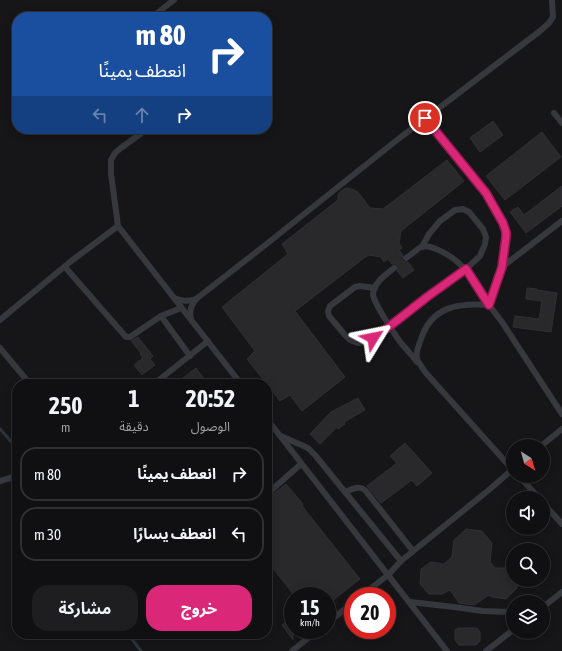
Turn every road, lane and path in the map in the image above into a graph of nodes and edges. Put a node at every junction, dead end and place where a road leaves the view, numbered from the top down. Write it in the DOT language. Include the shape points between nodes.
graph roads {
  1 [pos="174,0"];
  2 [pos="552,0"];
  3 [pos="158,12"];
  4 [pos="554,113"];
  5 [pos="425,118"];
  6 [pos="562,123"];
  7 [pos="140,134"];
  8 [pos="562,221"];
  9 [pos="118,226"];
  10 [pos="422,247"];
  11 [pos="406,258"];
  12 [pos="65,267"];
  13 [pos="502,267"];
  14 [pos="394,268"];
  15 [pos="466,269"];
  16 [pos="375,288"];
  17 [pos="174,298"];
  18 [pos="196,298"];
  19 [pos="489,305"];
  20 [pos="181,308"];
  21 [pos="161,316"];
  22 [pos="191,319"];
  23 [pos="0,320"];
  24 [pos="390,326"];
  25 [pos="208,341"];
  26 [pos="0,348"];
  27 [pos="190,356"];
  28 [pos="418,363"];
  29 [pos="26,379"];
  30 [pos="160,379"];
  31 [pos="237,379"];
  32 [pos="562,414"];
  33 [pos="272,426"];
  34 [pos="562,429"];
  35 [pos="279,436"];
  36 [pos="550,439"];
  37 [pos="506,461"];
  38 [pos="301,464"];
  39 [pos="506,475"];
  40 [pos="12,477"];
  41 [pos="0,481"];
  42 [pos="525,483"];
  43 [pos="272,490"];
  44 [pos="532,491"];
  45 [pos="345,492"];
  46 [pos="550,511"];
  47 [pos="562,524"];
  48 [pos="413,551"];
  49 [pos="401,561"];
  50 [pos="388,574"];
  51 [pos="372,587"];
  52 [pos="562,592"];
  53 [pos="550,601"];
  54 [pos="410,602"];
  55 [pos="344,610"];
  56 [pos="506,612"];
  57 [pos="336,616"];
  58 [pos="506,635"];
  59 [pos="307,639"];
  60 [pos="292,651"];
  61 [pos="447,651"];
  62 [pos="486,651"];
  1 -- 3 [label="lane"];
  2 -- 5 [label="lane" via="554,17 549,23"];
  4 -- 6 [label="lane"];
  5 -- 13 [label="lane" via="486,193 503,223 506,237"];
  5 -- 18 [label="lane"];
  7 -- 9 [label="lane" via="115,153 111,160 110,174"];
  8 -- 13 [label="lane"];
  9 -- 12 [label="lane"];
  9 -- 17 [label="lane"];
  10 -- 11 [label="lane"];
  10 -- 15 [label="lane" via="440,250"];
  10 -- 15 [label="lane" via="440,221 455,210 469,212 483,229 486,237 480,256"];
  12 -- 21 [label="lane" via="126,337 130,337"];
  12 -- 23 [label="lane"];
  13 -- 19 [label="lane"];
  14 -- 16 [label="lane"];
  15 -- 19 [label="lane"];
  15 -- 24 [label="lane"];
  16 -- 24 [label="lane" via="375,301"];
  16 -- 24 [label="lane" via="355,287 330,306 329,316 350,340 358,343 373,338"];
  17 -- 18 [label="lane" via="185,301"];
  17 -- 20 [label="lane"];
  18 -- 22 [label="lane" via="190,313"];
  19 -- 28 [label="lane" via="461,305 438,314 423,332 416,358"];
  19 -- 32 [label="lane"];
  20 -- 21 [label="lane"];
  20 -- 22 [label="lane"];
  21 -- 27 [label="lane"];
  22 -- 25 [label="lane"];
  24 -- 28 [label="lane"];
  25 -- 27 [label="lane"];
  25 -- 31 [label="lane"];
  26 -- 29 [label="lane"];
  27 -- 30 [label="lane"];
  28 -- 37 [label="lane"];
  33 -- 35 [label="lane"];
  34 -- 36 [label="lane"];
  35 -- 38 [label="lane"];
  35 -- 45 [label="lane" via="308,448"];
  38 -- 43 [label="lane"];
  38 -- 50 [label="lane"];
  39 -- 48 [label="lane"];
  40 -- 41 [label="lane"];
  42 -- 44 [label="lane"];
  45 -- 48 [label="lane" via="358,487 365,490"];
  45 -- 49 [label="lane"];
  46 -- 47 [label="lane"];
  48 -- 49 [label="lane"];
  49 -- 50 [label="lane"];
  50 -- 51 [label="lane"];
  50 -- 54 [label="lane"];
  52 -- 53 [label="lane"];
  54 -- 56 [label="lane"];
  54 -- 61 [label="lane"];
  55 -- 57 [label="lane"];
  58 -- 62 [label="lane"];
  59 -- 60 [label="lane"];
}
